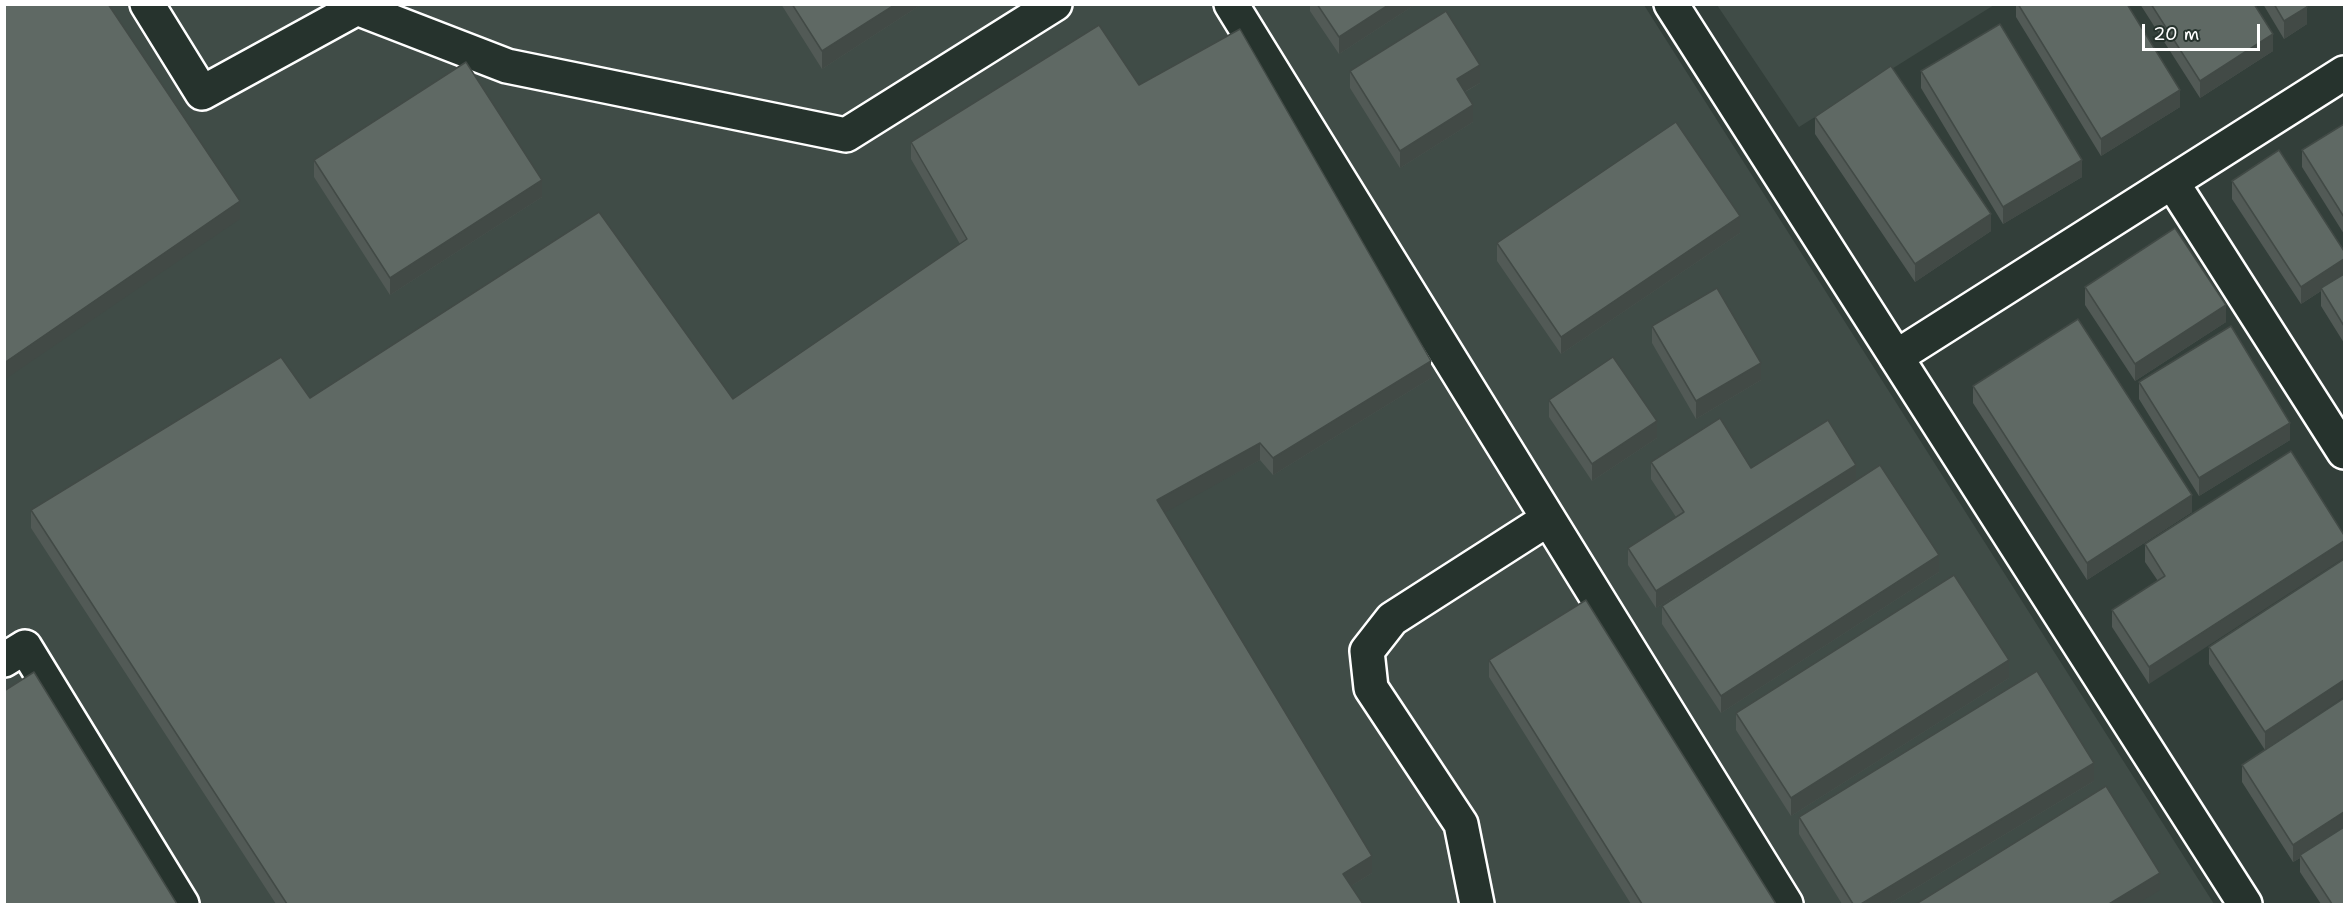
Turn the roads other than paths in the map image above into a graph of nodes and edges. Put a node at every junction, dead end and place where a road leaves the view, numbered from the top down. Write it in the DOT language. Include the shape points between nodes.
graph roads {
  1 [pos="147,4"];
  2 [pos="1055,4"];
  3 [pos="1232,4"];
  4 [pos="1671,4"];
  5 [pos="2344,73"];
  6 [pos="2172,182"];
  7 [pos="1896,357"];
  8 [pos="2344,452"];
  9 [pos="1548,519"];
  10 [pos="4,660"];
  11 [pos="182,904"];
  12 [pos="1477,904"];
  13 [pos="1786,904"];
  14 [pos="2245,904"];
  1 -- 2 [label="street" via="202,93 357,8 507,66 846,135"];
  3 -- 9 [label="street"];
  4 -- 7 [label="street"];
  5 -- 6 [label="street"];
  6 -- 7 [label="street"];
  6 -- 8 [label="street"];
  7 -- 14 [label="street"];
  9 -- 12 [label="street" via="1392,620 1367,651 1371,688 1461,824"];
  9 -- 13 [label="street"];
  10 -- 11 [label="street" via="25,647"];
}
